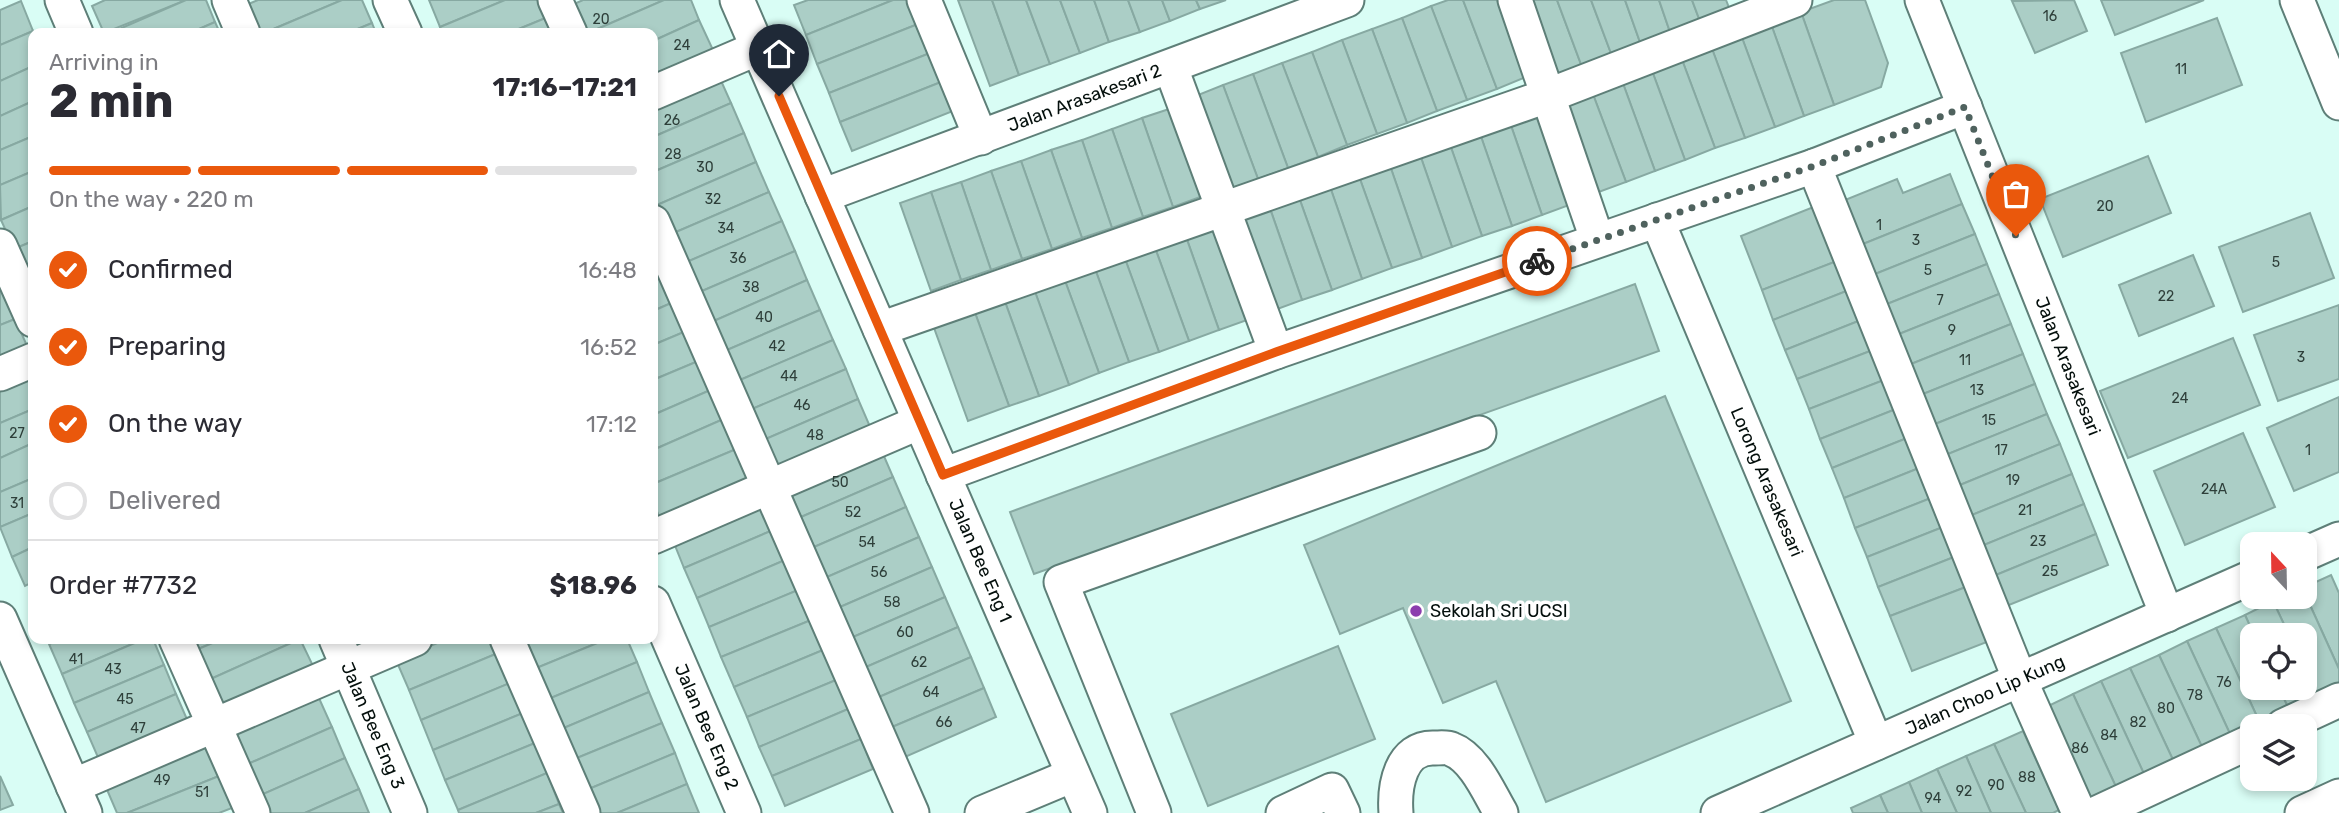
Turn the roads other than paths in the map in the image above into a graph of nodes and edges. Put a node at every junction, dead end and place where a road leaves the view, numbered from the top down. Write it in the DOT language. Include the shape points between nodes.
graph roads {
  1 [pos="62,0"];
  2 [pos="229,0"];
  3 [pos="390,0"];
  4 [pos="555,0"];
  5 [pos="737,0"];
  6 [pos="925,0"];
  7 [pos="1347,0"];
  8 [pos="1514,0"];
  9 [pos="1796,0"];
  10 [pos="1922,0"];
  11 [pos="2297,0"];
  12 [pos="74,28"];
  13 [pos="241,28"];
  14 [pos="403,28"];
  15 [pos="568,28"];
  16 [pos="758,48"];
  17 [pos="1171,68"];
  18 [pos="658,91"];
  19 [pos="1547,96"];
  20 [pos="2339,103"];
  21 [pos="1965,107"];
  22 [pos="981,138"];
  23 [pos="1814,166"];
  24 [pos="822,196"];
  25 [pos="1223,206"];
  26 [pos="1657,220"];
  27 [pos="658,233"];
  28 [pos="1597,239"];
  29 [pos="0,246"];
  30 [pos="28,309"];
  31 [pos="880,329"];
  32 [pos="1276,352"];
  33 [pos="28,362"];
  34 [pos="0,374"];
  35 [pos="920,422"];
  36 [pos="1479,433"];
  37 [pos="943,475"];
  38 [pos="769,487"];
  39 [pos="658,535"];
  40 [pos="2339,539"];
  41 [pos="2317,549"];
  42 [pos="2240,583"];
  43 [pos="658,615"];
  44 [pos="2167,615"];
  45 [pos="0,619"];
  46 [pos="178,644"];
  47 [pos="389,644"];
  48 [pos="509,644"];
  49 [pos="342,653"];
  50 [pos="2020,680"];
  51 [pos="2339,700"];
  52 [pos="2309,714"];
  53 [pos="214,725"];
  54 [pos="1876,743"];
  55 [pos="2240,747"];
  56 [pos="1073,775"];
  57 [pos="2339,796"];
  58 [pos="79,799"];
  59 [pos="253,813"];
  60 [pos="410,813"];
  61 [pos="583,813"];
  62 [pos="744,813"];
  63 [pos="912,813"];
  64 [pos="982,813"];
  65 [pos="1090,813"];
  66 [pos="1153,813"];
  67 [pos="1283,813"];
  68 [pos="1343,813"];
  69 [pos="1396,813"];
  70 [pos="1502,813"];
  71 [pos="1718,813"];
  72 [pos="2079,813"];
  73 [pos="2097,813"];
  74 [pos="2302,813"];
  1 -- 12 [label="street"];
  2 -- 13 [label="street"];
  3 -- 14 [label="street"];
  4 -- 15 [label="street"];
  5 -- 16 [label="street, Jalan Bee Eng 1"];
  6 -- 22 [label="street"];
  7 -- 17 [label="street, Jalan Arasakesari 2"];
  8 -- 19 [label="street"];
  9 -- 19 [label="street"];
  10 -- 21 [label="street, Jalan Arasakesari"];
  11 -- 20 [label="street"];
  16 -- 18 [label="street"];
  16 -- 24 [label="street, Jalan Bee Eng 1"];
  17 -- 22 [label="street, Jalan Arasakesari 2"];
  17 -- 25 [label="street"];
  19 -- 25 [label="street"];
  19 -- 28 [label="street"];
  21 -- 23 [label="street"];
  21 -- 44 [label="street, Jalan Arasakesari"];
  22 -- 24 [label="street, Jalan Arasakesari 2"];
  23 -- 26 [label="street"];
  23 -- 50 [label="street"];
  24 -- 31 [label="street, Jalan Bee Eng 1"];
  25 -- 31 [label="street"];
  25 -- 32 [label="street"];
  26 -- 28 [label="street"];
  26 -- 54 [label="street, Lorong Arasakesari"];
  27 -- 38 [label="street"];
  28 -- 32 [label="street"];
  29 -- 30 [label="street"];
  31 -- 35 [label="street, Jalan Bee Eng 1"];
  32 -- 37 [label="street"];
  33 -- 34 [label="street"];
  35 -- 37 [label="street, Jalan Bee Eng 1"];
  35 -- 38 [label="street"];
  36 -- 66 [label="street" via="1061,582"];
  37 -- 56 [label="street, Jalan Bee Eng 1"];
  38 -- 39 [label="street"];
  38 -- 63 [label="street"];
  40 -- 41 [label="street"];
  42 -- 44 [label="street, Jalan Choo Lip Kung"];
  43 -- 62 [label="street, Jalan Bee Eng 2"];
  44 -- 50 [label="street, Jalan Choo Lip Kung"];
  45 -- 58 [label="street"];
  46 -- 53 [label="street"];
  47 -- 49 [label="street"];
  48 -- 61 [label="street"];
  49 -- 53 [label="street"];
  49 -- 60 [label="street, Jalan Bee Eng 3"];
  50 -- 54 [label="street, Jalan Choo Lip Kung"];
  50 -- 72 [label="street"];
  51 -- 52 [label="street"];
  53 -- 58 [label="street"];
  53 -- 59 [label="street"];
  54 -- 71 [label="street, Jalan Choo Lip Kung"];
  55 -- 73 [label="street"];
  56 -- 64 [label="street"];
  56 -- 65 [label="street, Jalan Bee Eng 1"];
  57 -- 74 [label="street"];
  67 -- 68 [label="street" via="1332,790"];
  69 -- 70 [label="street" via="1394,789 1405,761 1424,747 1451,749 1473,767"];
}
